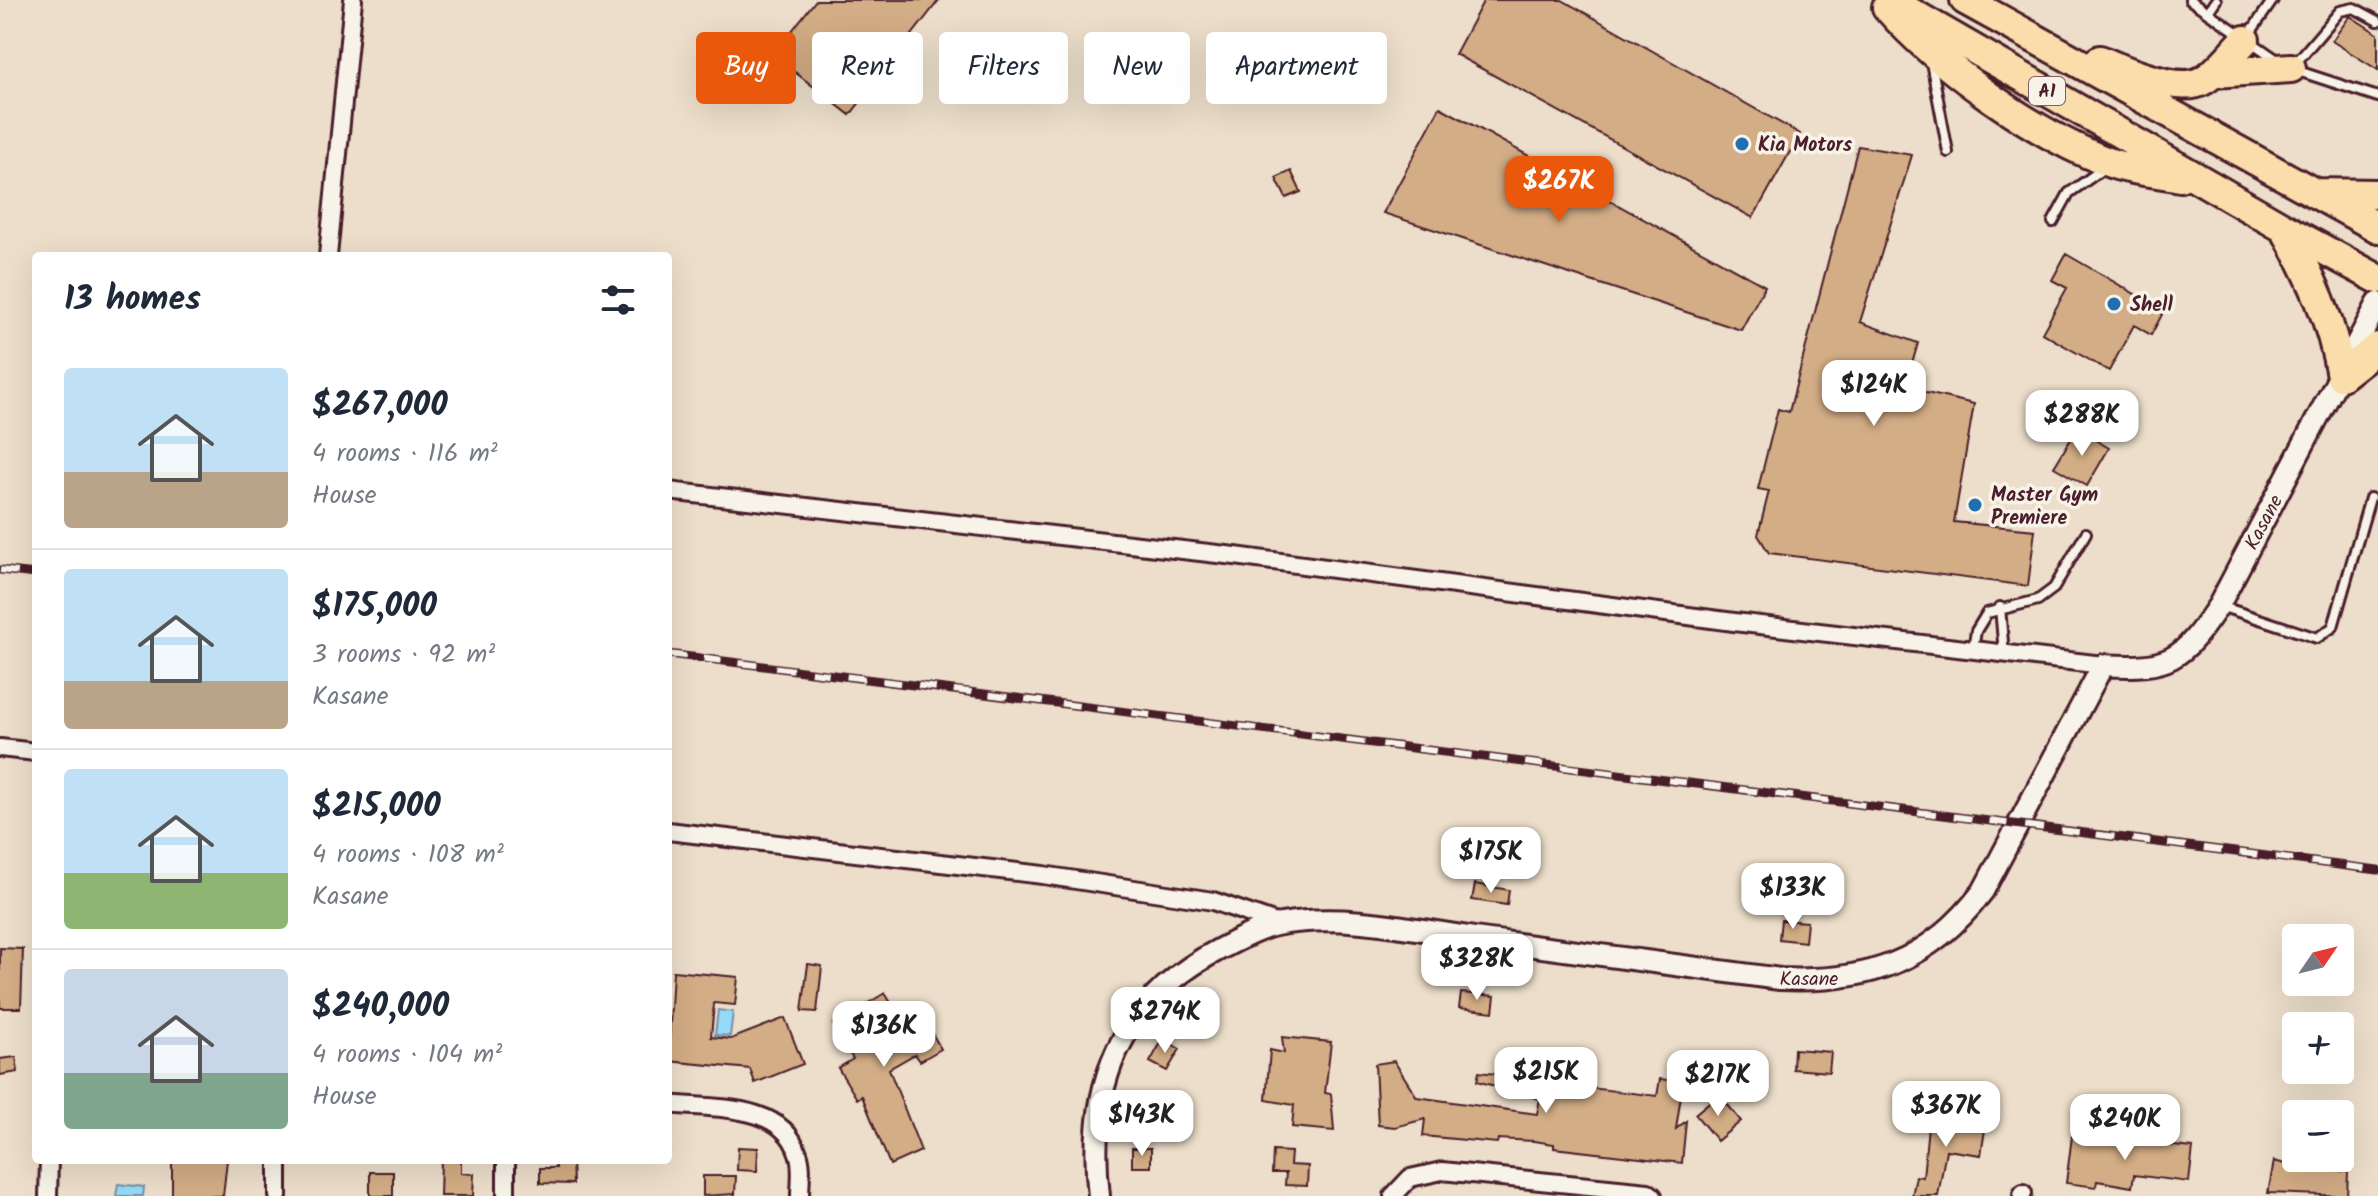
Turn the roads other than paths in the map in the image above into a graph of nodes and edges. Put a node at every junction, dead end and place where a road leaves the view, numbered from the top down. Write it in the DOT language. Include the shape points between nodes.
graph roads {
  1 [pos="353,0"];
  2 [pos="1880,0"];
  3 [pos="1889,0"];
  4 [pos="1965,0"];
  5 [pos="2190,0"];
  6 [pos="2216,0"];
  7 [pos="2273,0"];
  8 [pos="2208,12"];
  9 [pos="1995,19"];
  10 [pos="2378,21"];
  11 [pos="2245,40"];
  12 [pos="1928,49"];
  13 [pos="2291,68"];
  14 [pos="2213,73"];
  15 [pos="2378,97"];
  16 [pos="1948,152"];
  17 [pos="2111,164"];
  18 [pos="2205,182"];
  19 [pos="2314,193"];
  20 [pos="2378,194"];
  21 [pos="2053,222"];
  22 [pos="2284,228"];
  23 [pos="2378,228"];
  24 [pos="328,252"];
  25 [pos="2378,279"];
  26 [pos="2378,303"];
  27 [pos="2378,347"];
  28 [pos="2341,376"];
  29 [pos="672,491"];
  30 [pos="2370,498"];
  31 [pos="2086,533"];
  32 [pos="2219,605"];
  33 [pos="2000,607"];
  34 [pos="1973,650"];
  35 [pos="2004,654"];
  36 [pos="2103,665"];
  37 [pos="0,748"];
  38 [pos="32,752"];
  39 [pos="672,831"];
  40 [pos="1279,924"];
  41 [pos="672,1104"];
  42 [pos="49,1164"];
  43 [pos="278,1164"];
  44 [pos="506,1164"];
  45 [pos="48,1196"];
  46 [pos="278,1196"];
  47 [pos="506,1196"];
  48 [pos="800,1196"];
  49 [pos="1099,1196"];
  50 [pos="1393,1196"];
  51 [pos="1653,1196"];
  1 -- 24 [label="street"];
  2 -- 12 [label="highway"];
  3 -- 18 [label="highway, A1"];
  4 -- 9 [label="highway, A1"];
  5 -- 8 [label="lane"];
  6 -- 8 [label="lane"];
  7 -- 11 [label="lane"];
  8 -- 11 [label="lane"];
  9 -- 14 [label="highway" via="2148,78 2193,85"];
  9 -- 19 [label="highway, A1"];
  10 -- 13 [label="lane" via="2354,8 2340,11"];
  11 -- 13 [label="lane"];
  11 -- 14 [label="highway"];
  12 -- 16 [label="lane"];
  12 -- 17 [label="highway" via="2011,108"];
  13 -- 14 [label="highway"];
  13 -- 15 [label="lane"];
  17 -- 18 [label="highway"];
  17 -- 21 [label="lane" via="2069,193"];
  18 -- 22 [label="highway, A1"];
  19 -- 20 [label="highway"];
  19 -- 23 [label="highway, A1"];
  22 -- 25 [label="highway, A1"];
  22 -- 28 [label="highway" via="2318,290"];
  26 -- 28 [label="street, Kasane"];
  27 -- 28 [label="highway"];
  28 -- 32 [label="street, Kasane"];
  29 -- 34 [label="street" via="1235,556"];
  30 -- 32 [label="lane" via="2333,627 2326,635 2317,638"];
  31 -- 33 [label="lane" via="2054,588 2038,600"];
  32 -- 36 [label="street, Kasane" via="2170,660 2149,668"];
  33 -- 34 [label="lane" via="1987,613"];
  33 -- 35 [label="lane"];
  34 -- 35 [label="street"];
  35 -- 36 [label="street"];
  36 -- 40 [label="street, Kasane" via="1983,891 1947,932 1890,966 1828,981 1780,979 1356,922"];
  37 -- 38 [label="street"];
  39 -- 40 [label="street" via="1043,875 1213,901"];
  40 -- 49 [label="street, Kasane" via="1197,961 1138,1013 1115,1048 1099,1101"];
  41 -- 48 [label="street" via="760,1114 780,1125 800,1156"];
  42 -- 45 [label="street"];
  43 -- 46 [label="street"];
  44 -- 47 [label="street"];
  50 -- 51 [label="street" via="1410,1178 1442,1171"];
}
